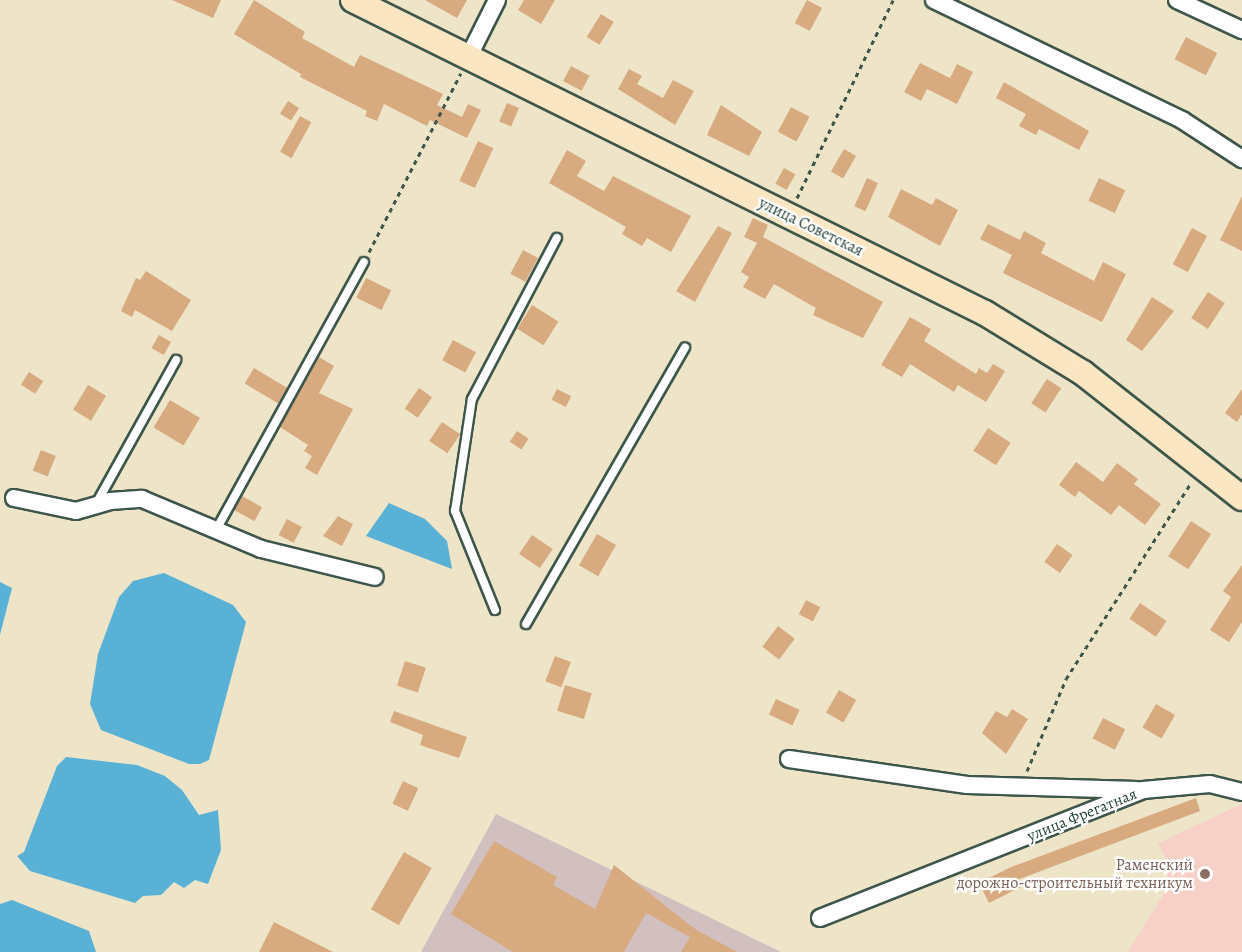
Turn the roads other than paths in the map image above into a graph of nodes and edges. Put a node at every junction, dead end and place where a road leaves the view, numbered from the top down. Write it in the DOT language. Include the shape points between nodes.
graph roads {
  1 [pos="353,0"];
  2 [pos="497,0"];
  3 [pos="934,0"];
  4 [pos="1178,0"];
  5 [pos="1242,30"];
  6 [pos="468,58"];
  7 [pos="1242,159"];
  8 [pos="557,238"];
  9 [pos="364,261"];
  10 [pos="685,347"];
  11 [pos="176,360"];
  12 [pos="14,498"];
  13 [pos="1242,498"];
  14 [pos="95,505"];
  15 [pos="216,530"];
  16 [pos="375,577"];
  17 [pos="495,610"];
  18 [pos="526,624"];
  19 [pos="789,759"];
  20 [pos="1143,790"];
  21 [pos="1242,792"];
  22 [pos="820,918"];
  1 -- 6 [label="street, улица Советская"];
  2 -- 6 [label="street"];
  3 -- 7 [label="street" via="1182,120"];
  4 -- 5 [label="street"];
  6 -- 13 [label="street, улица Советская" via="985,313 1083,374"];
  8 -- 17 [label="lane" via="472,399 455,511"];
  9 -- 15 [label="lane"];
  10 -- 18 [label="lane"];
  11 -- 14 [label="lane"];
  12 -- 14 [label="street" via="76,511"];
  14 -- 15 [label="street" via="142,499"];
  15 -- 16 [label="street" via="261,549"];
  19 -- 20 [label="street" via="967,785"];
  20 -- 21 [label="street, улица Фрегатная" via="1210,784"];
  20 -- 22 [label="street, улица Фрегатная"];
}
